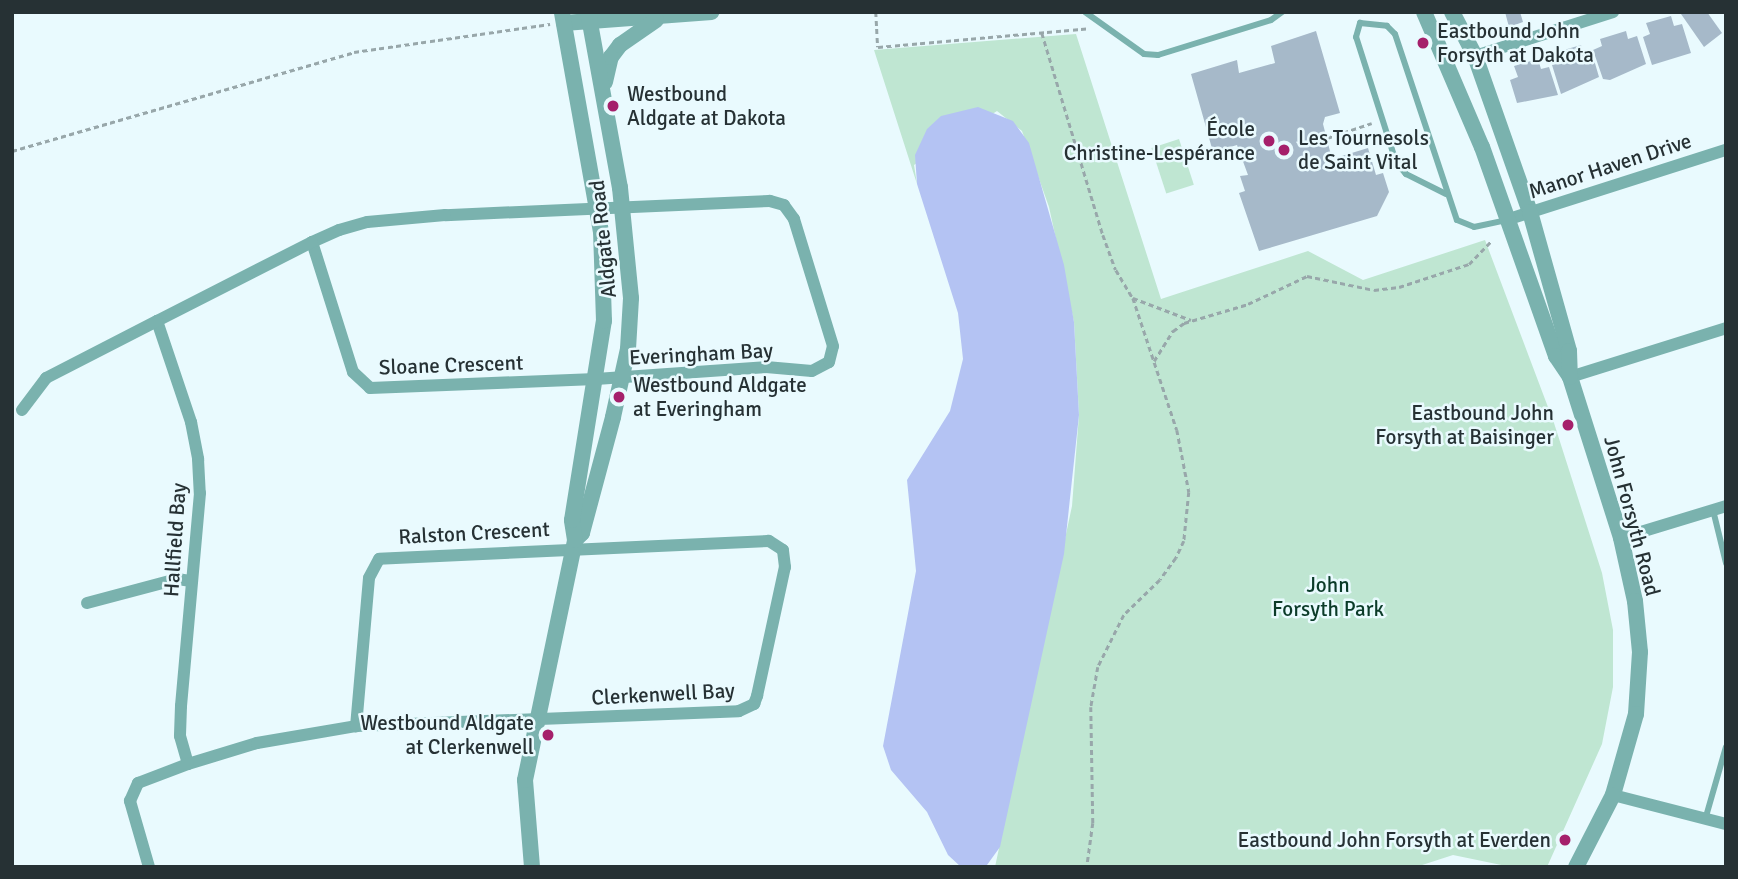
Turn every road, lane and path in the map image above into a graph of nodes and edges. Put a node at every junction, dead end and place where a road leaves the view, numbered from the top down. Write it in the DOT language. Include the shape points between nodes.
graph roads {
  1 [pos="648,12"];
  2 [pos="712,12"];
  3 [pos="877,12"];
  4 [pos="1085,12"];
  5 [pos="1282,12"];
  6 [pos="1424,12"];
  7 [pos="1452,12"];
  8 [pos="1613,12"];
  9 [pos="666,16"];
  10 [pos="589,17"];
  11 [pos="563,18"];
  12 [pos="1089,28"];
  13 [pos="1042,33"];
  14 [pos="1475,57"];
  15 [pos="603,92"];
  16 [pos="1382,120"];
  17 [pos="1327,138"];
  18 [pos="1726,150"];
  19 [pos="12,151"];
  20 [pos="1446,194"];
  21 [pos="610,208"];
  22 [pos="1530,212"];
  23 [pos="1506,220"];
  24 [pos="1492,240"];
  25 [pos="312,242"];
  26 [pos="1133,298"];
  27 [pos="1194,320"];
  28 [pos="158,321"];
  29 [pos="1726,328"];
  30 [pos="1154,362"];
  31 [pos="1570,377"];
  32 [pos="610,379"];
  33 [pos="22,410"];
  34 [pos="1719,508"];
  35 [pos="1621,538"];
  36 [pos="574,544"];
  37 [pos="1726,563"];
  38 [pos="192,581"];
  39 [pos="87,603"];
  40 [pos="536,719"];
  41 [pos="356,726"];
  42 [pos="1726,747"];
  43 [pos="188,764"];
  44 [pos="1613,794"];
  45 [pos="1705,820"];
  46 [pos="1726,824"];
  47 [pos="149,867"];
  48 [pos="532,867"];
  49 [pos="1087,867"];
  50 [pos="1576,867"];
  1 -- 9 [label="street"];
  2 -- 9 [label="street"];
  3 -- 13 [label="path" via="878,47"];
  4 -- 5 [label="lane" via="1144,54 1158,55 1271,20"];
  6 -- 23 [label="street, John Forsyth Road" via="1482,147"];
  7 -- 14 [label="street, John Forsyth Road"];
  8 -- 14 [label="street"];
  9 -- 10 [label="street"];
  9 -- 15 [label="street" via="641,27 620,45 606,71"];
  10 -- 11 [label="street"];
  10 -- 15 [label="street, Aldgate Road"];
  11 -- 19 [label="path" via="354,52"];
  11 -- 21 [label="street, Aldgate Road"];
  12 -- 13 [label="path"];
  13 -- 26 [label="path" via="1103,235"];
  14 -- 22 [label="street, John Forsyth Road"];
  15 -- 21 [label="street, Aldgate Road"];
  16 -- 17 [label="path"];
  16 -- 20 [label="lane" via="1398,167"];
  16 -- 20 [label="lane" via="1356,37 1357,26 1363,22 1387,26 1395,34"];
  18 -- 22 [label="street, Manor Haven Drive"];
  20 -- 23 [label="lane" via="1454,217 1465,225 1479,227"];
  21 -- 25 [label="street" via="391,218 339,230"];
  21 -- 32 [label="street, Aldgate Road" via="605,288"];
  21 -- 32 [label="street, Aldgate Road" via="631,298"];
  21 -- 32 [label="street, Everingham Bay" via="770,201 784,205 794,219 833,346 829,362 812,371 766,367"];
  22 -- 23 [label="street, Manor Haven Drive"];
  22 -- 31 [label="street, John Forsyth Road" via="1569,351"];
  23 -- 31 [label="street, John Forsyth Road" via="1556,356"];
  24 -- 27 [label="path" via="1469,264 1399,287 1374,290 1307,276 1248,304"];
  25 -- 28 [label="street"];
  25 -- 32 [label="street, Sloane Crescent" via="353,372 362,384 385,389"];
  26 -- 27 [label="path"];
  26 -- 30 [label="path"];
  27 -- 30 [label="path" via="1173,331"];
  28 -- 33 [label="street" via="46,378"];
  28 -- 38 [label="street, Hallfield Bay" via="191,422 198,459 200,494"];
  29 -- 31 [label="street"];
  30 -- 49 [label="path" via="1182,447 1189,512 1176,558 1124,615 1098,667 1091,707 1093,823"];
  31 -- 35 [label="street, John Forsyth Road"];
  32 -- 36 [label="street, Aldgate Road" via="586,522"];
  32 -- 36 [label="street, Aldgate Road" via="572,520"];
  34 -- 35 [label="street"];
  34 -- 37 [label="lane"];
  35 -- 44 [label="street, John Forsyth Road" via="1635,601 1640,682 1630,743"];
  36 -- 40 [label="street, Aldgate Road"];
  36 -- 40 [label="street, Clerkenwell Bay" via="769,541 783,550 785,567 757,696 747,709"];
  36 -- 41 [label="street, Ralston Crescent" via="379,559 369,578"];
  38 -- 39 [label="street" via="177,579"];
  38 -- 43 [label="street, Hallfield Bay" via="180,736"];
  40 -- 41 [label="street"];
  40 -- 48 [label="street, Aldgate Road" via="525,780"];
  41 -- 43 [label="street" via="257,743"];
  42 -- 45 [label="lane"];
  43 -- 47 [label="street" via="138,783 130,801"];
  44 -- 45 [label="street"];
  44 -- 50 [label="street, John Forsyth Road"];
  45 -- 46 [label="street"];
}
